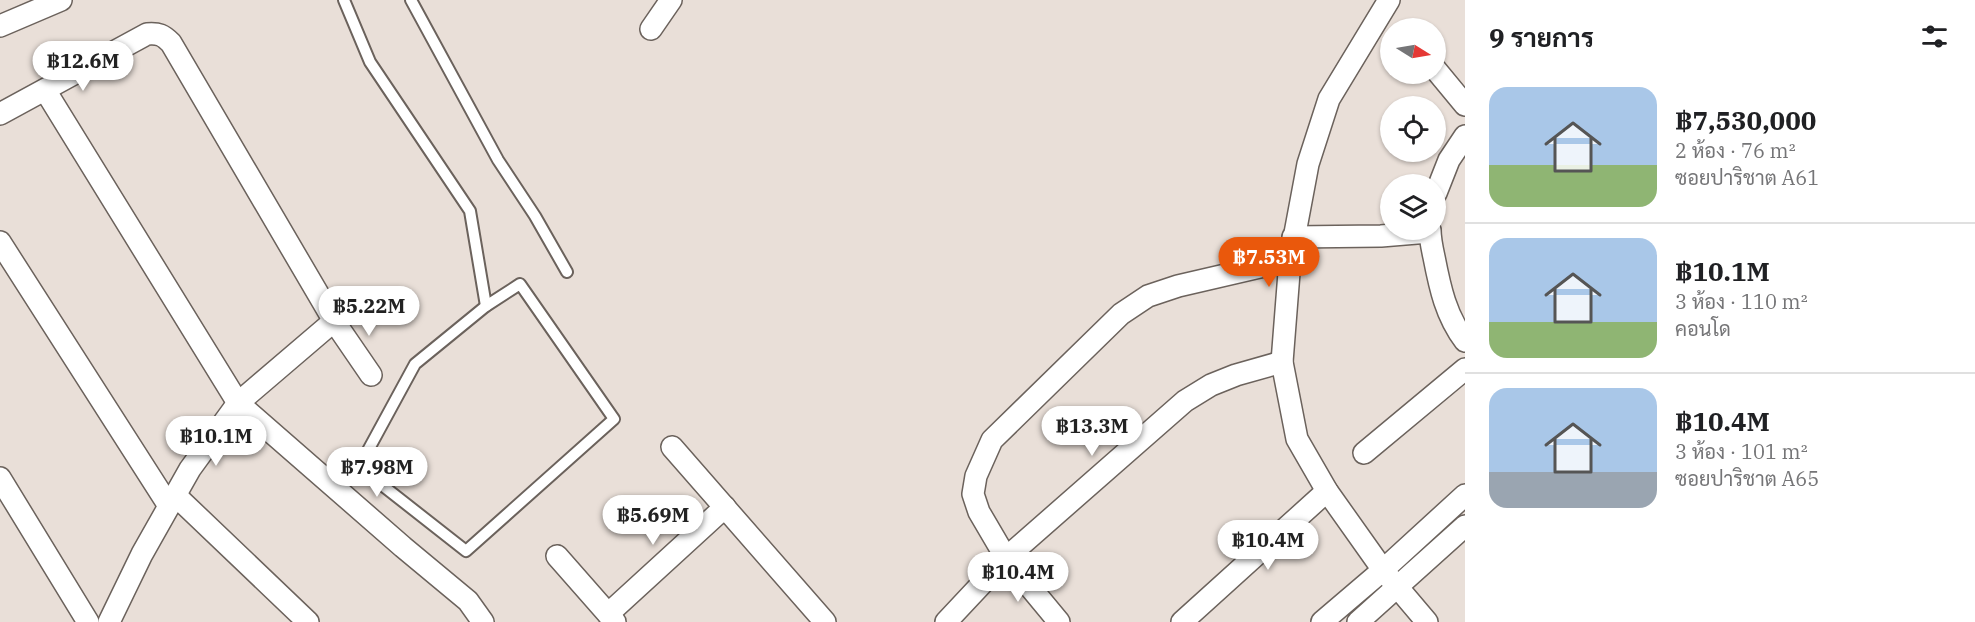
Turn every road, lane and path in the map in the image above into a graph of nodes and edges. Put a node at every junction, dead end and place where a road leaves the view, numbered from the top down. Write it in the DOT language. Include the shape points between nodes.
graph roads {
  1 [pos="61,0"];
  2 [pos="344,0"];
  3 [pos="411,0"];
  4 [pos="671,0"];
  5 [pos="1389,0"];
  6 [pos="0,26"];
  7 [pos="651,29"];
  8 [pos="1446,82"];
  9 [pos="45,90"];
  10 [pos="1465,105"];
  11 [pos="0,114"];
  12 [pos="1465,136"];
  13 [pos="1443,174"];
  14 [pos="1380,236"];
  15 [pos="1293,237"];
  16 [pos="1432,240"];
  17 [pos="0,242"];
  18 [pos="1290,260"];
  19 [pos="567,272"];
  20 [pos="486,306"];
  21 [pos="334,321"];
  22 [pos="1465,341"];
  23 [pos="1282,362"];
  24 [pos="1465,369"];
  25 [pos="371,375"];
  26 [pos="238,403"];
  27 [pos="672,447"];
  28 [pos="1364,453"];
  29 [pos="0,478"];
  30 [pos="1327,490"];
  31 [pos="1465,495"];
  32 [pos="172,501"];
  33 [pos="725,507"];
  34 [pos="1465,526"];
  35 [pos="557,556"];
  36 [pos="1006,558"];
  37 [pos="1383,570"];
  38 [pos="1398,587"];
  39 [pos="611,618"];
  40 [pos="112,621"];
  41 [pos="88,622"];
  42 [pos="308,622"];
  43 [pos="483,622"];
  44 [pos="825,622"];
  45 [pos="946,622"];
  46 [pos="1059,622"];
  47 [pos="1182,622"];
  48 [pos="1322,622"];
  49 [pos="1358,622"];
  50 [pos="1427,622"];
  1 -- 6 [label="street"];
  2 -- 20 [label="lane" via="370,62 470,211"];
  3 -- 19 [label="lane" via="498,159"];
  4 -- 7 [label="street"];
  5 -- 15 [label="street" via="1329,99 1308,164"];
  8 -- 10 [label="street"];
  9 -- 11 [label="street"];
  9 -- 21 [label="street" via="147,34 164,36"];
  9 -- 26 [label="street"];
  12 -- 13 [label="street"];
  14 -- 15 [label="street"];
  15 -- 18 [label="street"];
  16 -- 22 [label="street" via="1445,306"];
  17 -- 32 [label="street"];
  18 -- 23 [label="street"];
  18 -- 36 [label="street" via="1148,296 1120,315 992,440 976,476 973,494"];
  20 -- 20 [label="lane" via="415,364 359,467 466,550 614,419 520,284"];
  21 -- 25 [label="street"];
  21 -- 26 [label="street"];
  23 -- 30 [label="street" via="1297,439"];
  23 -- 36 [label="street" via="1211,385 1185,401"];
  24 -- 28 [label="street"];
  26 -- 32 [label="street"];
  26 -- 43 [label="street" via="468,601"];
  27 -- 33 [label="street"];
  29 -- 41 [label="street"];
  30 -- 37 [label="street"];
  30 -- 47 [label="street"];
  31 -- 37 [label="street"];
  32 -- 40 [label="street" via="142,554"];
  32 -- 42 [label="street"];
  33 -- 39 [label="street"];
  33 -- 44 [label="street"];
  34 -- 38 [label="street"];
  35 -- 39 [label="street"];
  36 -- 45 [label="street"];
  36 -- 46 [label="street"];
  37 -- 38 [label="street"];
  37 -- 48 [label="street"];
  38 -- 49 [label="street"];
  38 -- 50 [label="street"];
}
